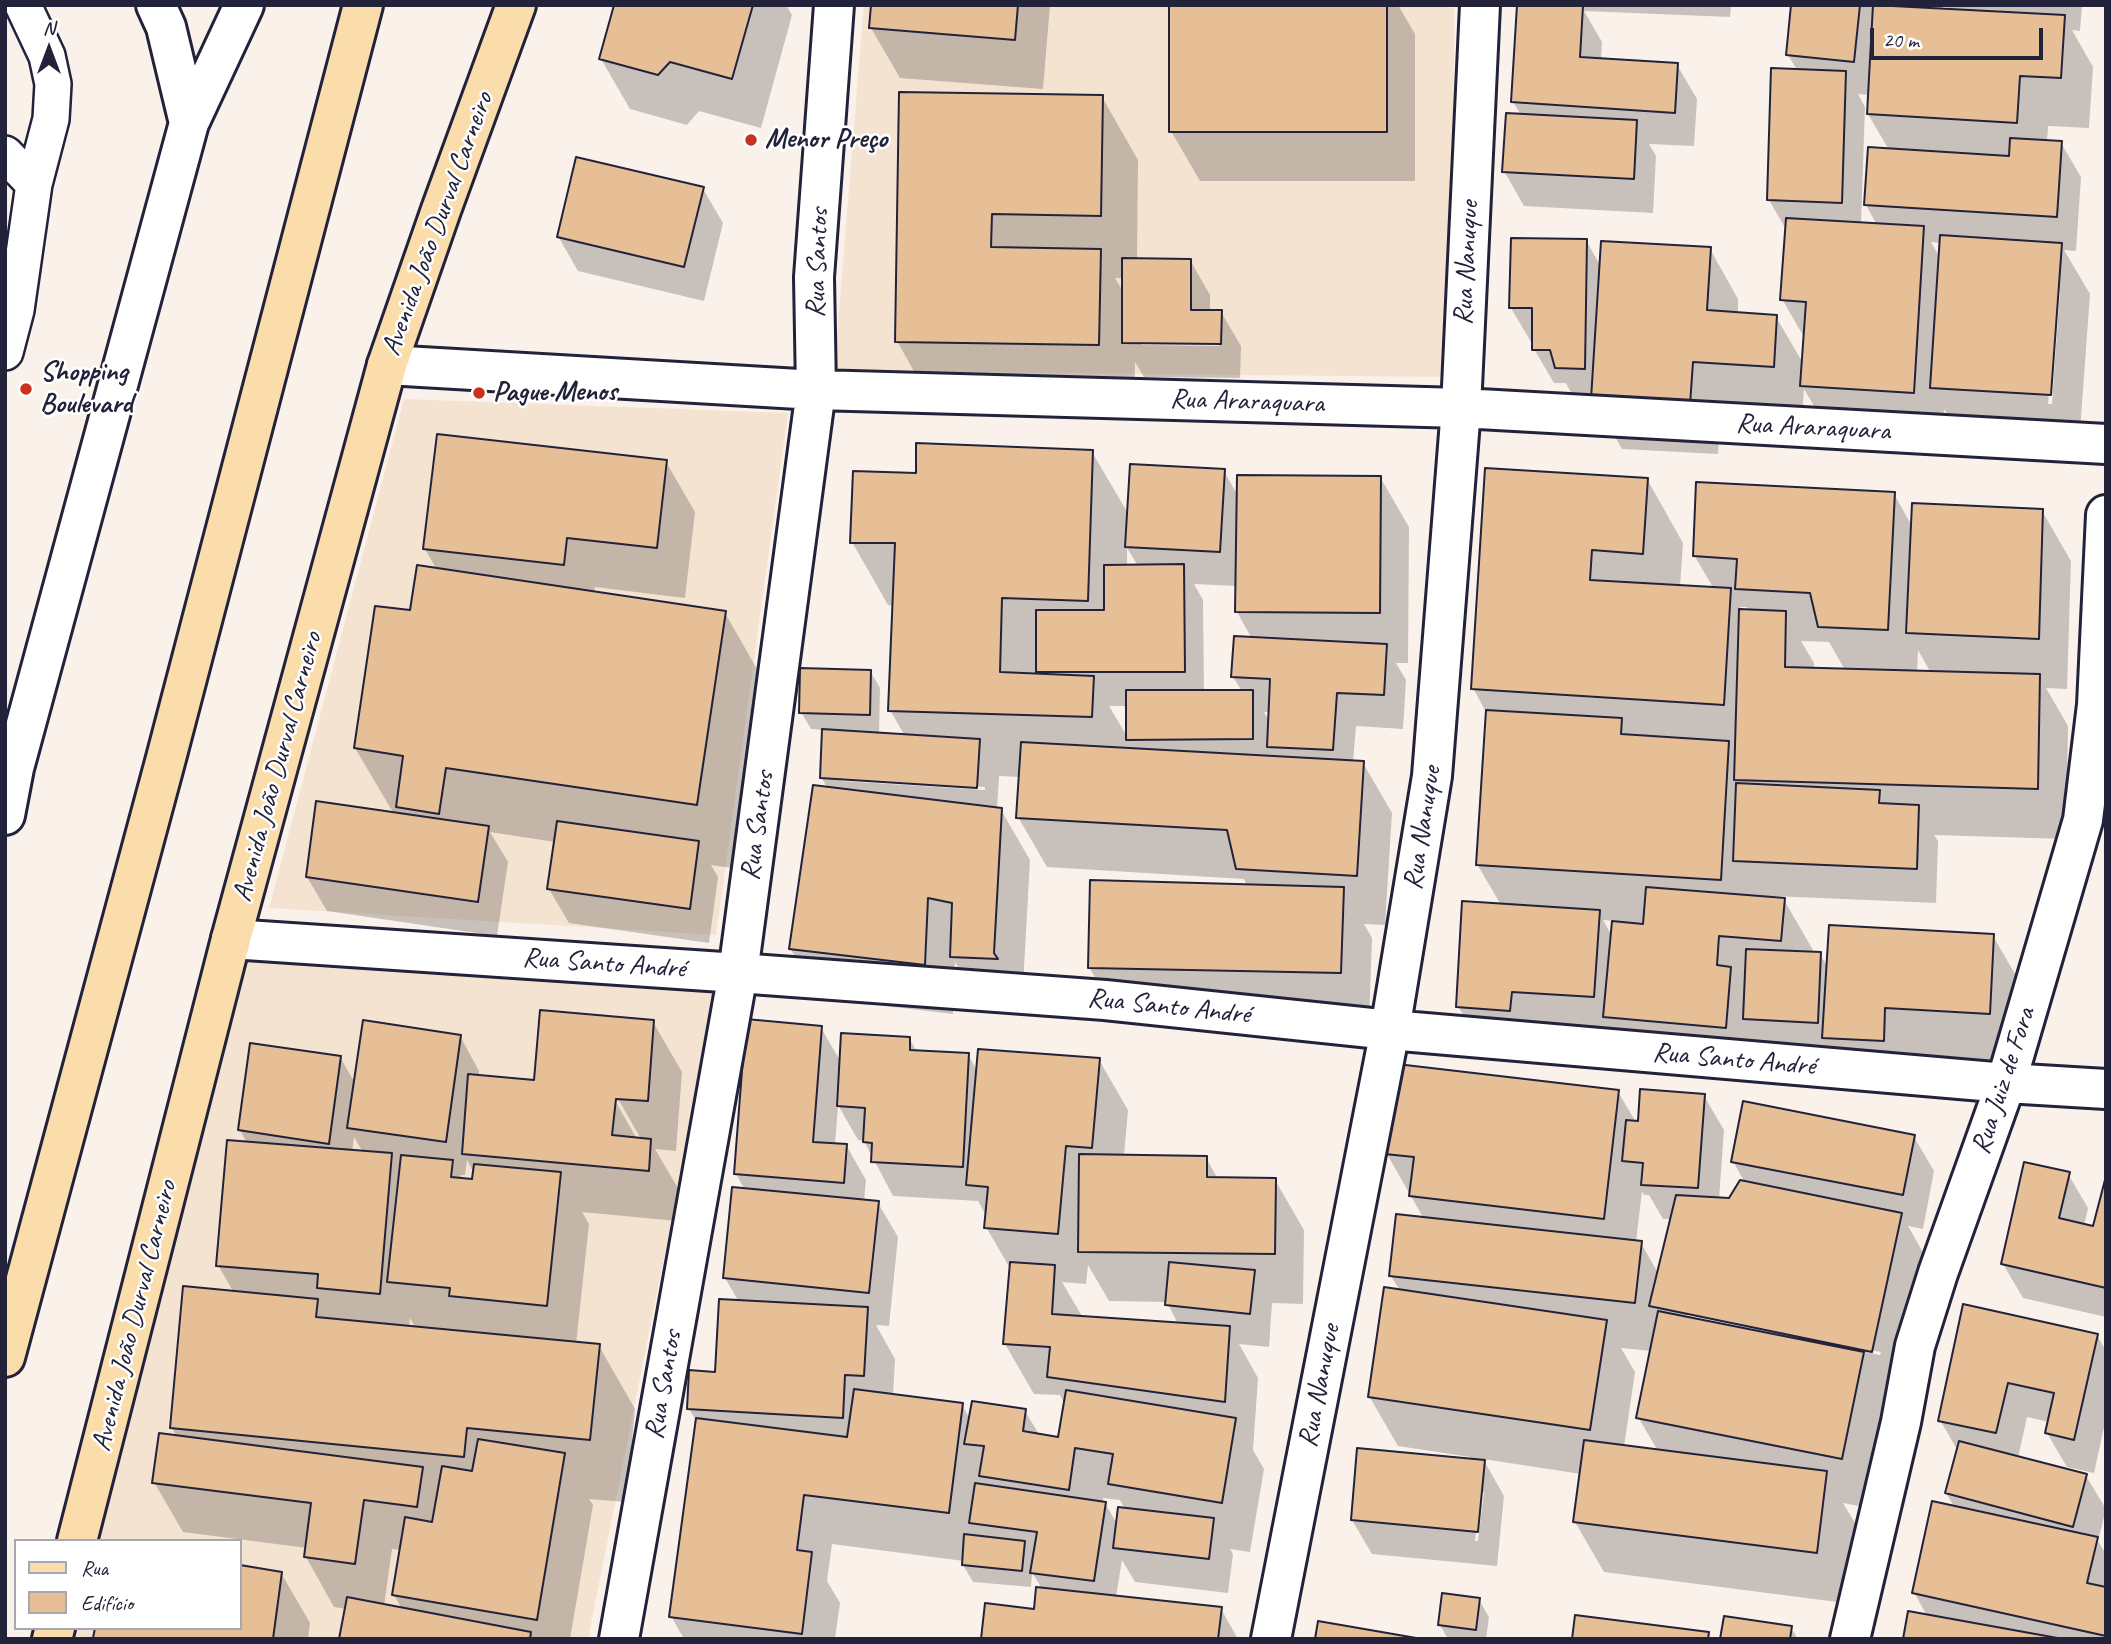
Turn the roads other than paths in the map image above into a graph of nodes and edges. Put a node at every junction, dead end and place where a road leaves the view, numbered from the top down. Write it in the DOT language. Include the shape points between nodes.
graph roads {
  1 [pos="23,5"];
  2 [pos="156,5"];
  3 [pos="244,5"];
  4 [pos="363,5"];
  5 [pos="516,5"];
  6 [pos="834,5"];
  7 [pos="1480,5"];
  8 [pos="189,123"];
  9 [pos="5,154"];
  10 [pos="34,184"];
  11 [pos="5,352"];
  12 [pos="387,365"];
  13 [pos="816,390"];
  14 [pos="1461,408"];
  15 [pos="2106,444"];
  16 [pos="2106,514"];
  17 [pos="10,759"];
  18 [pos="5,815"];
  19 [pos="231,939"];
  20 [pos="738,972"];
  21 [pos="1390,1030"];
  22 [pos="2006,1083"];
  23 [pos="2106,1089"];
  24 [pos="5,1357"];
  25 [pos="78,1539"];
  26 [pos="619,1639"];
  27 [pos="1270,1639"];
  28 [pos="1850,1639"];
  1 -- 10 [label="lane" via="47,56 53,84 51,119"];
  2 -- 8 [label="street" via="166,27"];
  3 -- 8 [label="street"];
  4 -- 24 [label="main road"];
  5 -- 12 [label="main road, Avenida João Durval Carneiro"];
  6 -- 13 [label="street, Rua Santos" via="814,277"];
  7 -- 14 [label="street, Rua Nanuque"];
  8 -- 17 [label="street"];
  9 -- 10 [label="lane"];
  10 -- 11 [label="lane" via="22,277"];
  12 -- 13 [label="street, Rua Araraquara"];
  12 -- 19 [label="main road, Avenida João Durval Carneiro"];
  13 -- 14 [label="street, Rua Araraquara"];
  13 -- 20 [label="street, Rua Santos"];
  14 -- 15 [label="street, Rua Araraquara"];
  14 -- 21 [label="street, Rua Nanuque" via="1432,776"];
  16 -- 22 [label="street, Rua Juiz de Fora" via="2097,705 2083,820"];
  17 -- 18 [label="street"];
  19 -- 20 [label="street, Rua Santo André"];
  19 -- 25 [label="main road, Avenida João Durval Carneiro"];
  20 -- 21 [label="street, Rua Santo André" via="1105,1000"];
  20 -- 26 [label="street, Rua Santos"];
  21 -- 22 [label="street, Rua Santo André"];
  21 -- 27 [label="street, Rua Nanuque"];
  22 -- 23 [label="street, Rua Santo André"];
  22 -- 28 [label="street, Rua Juiz de Fora" via="1915,1346"];
}
